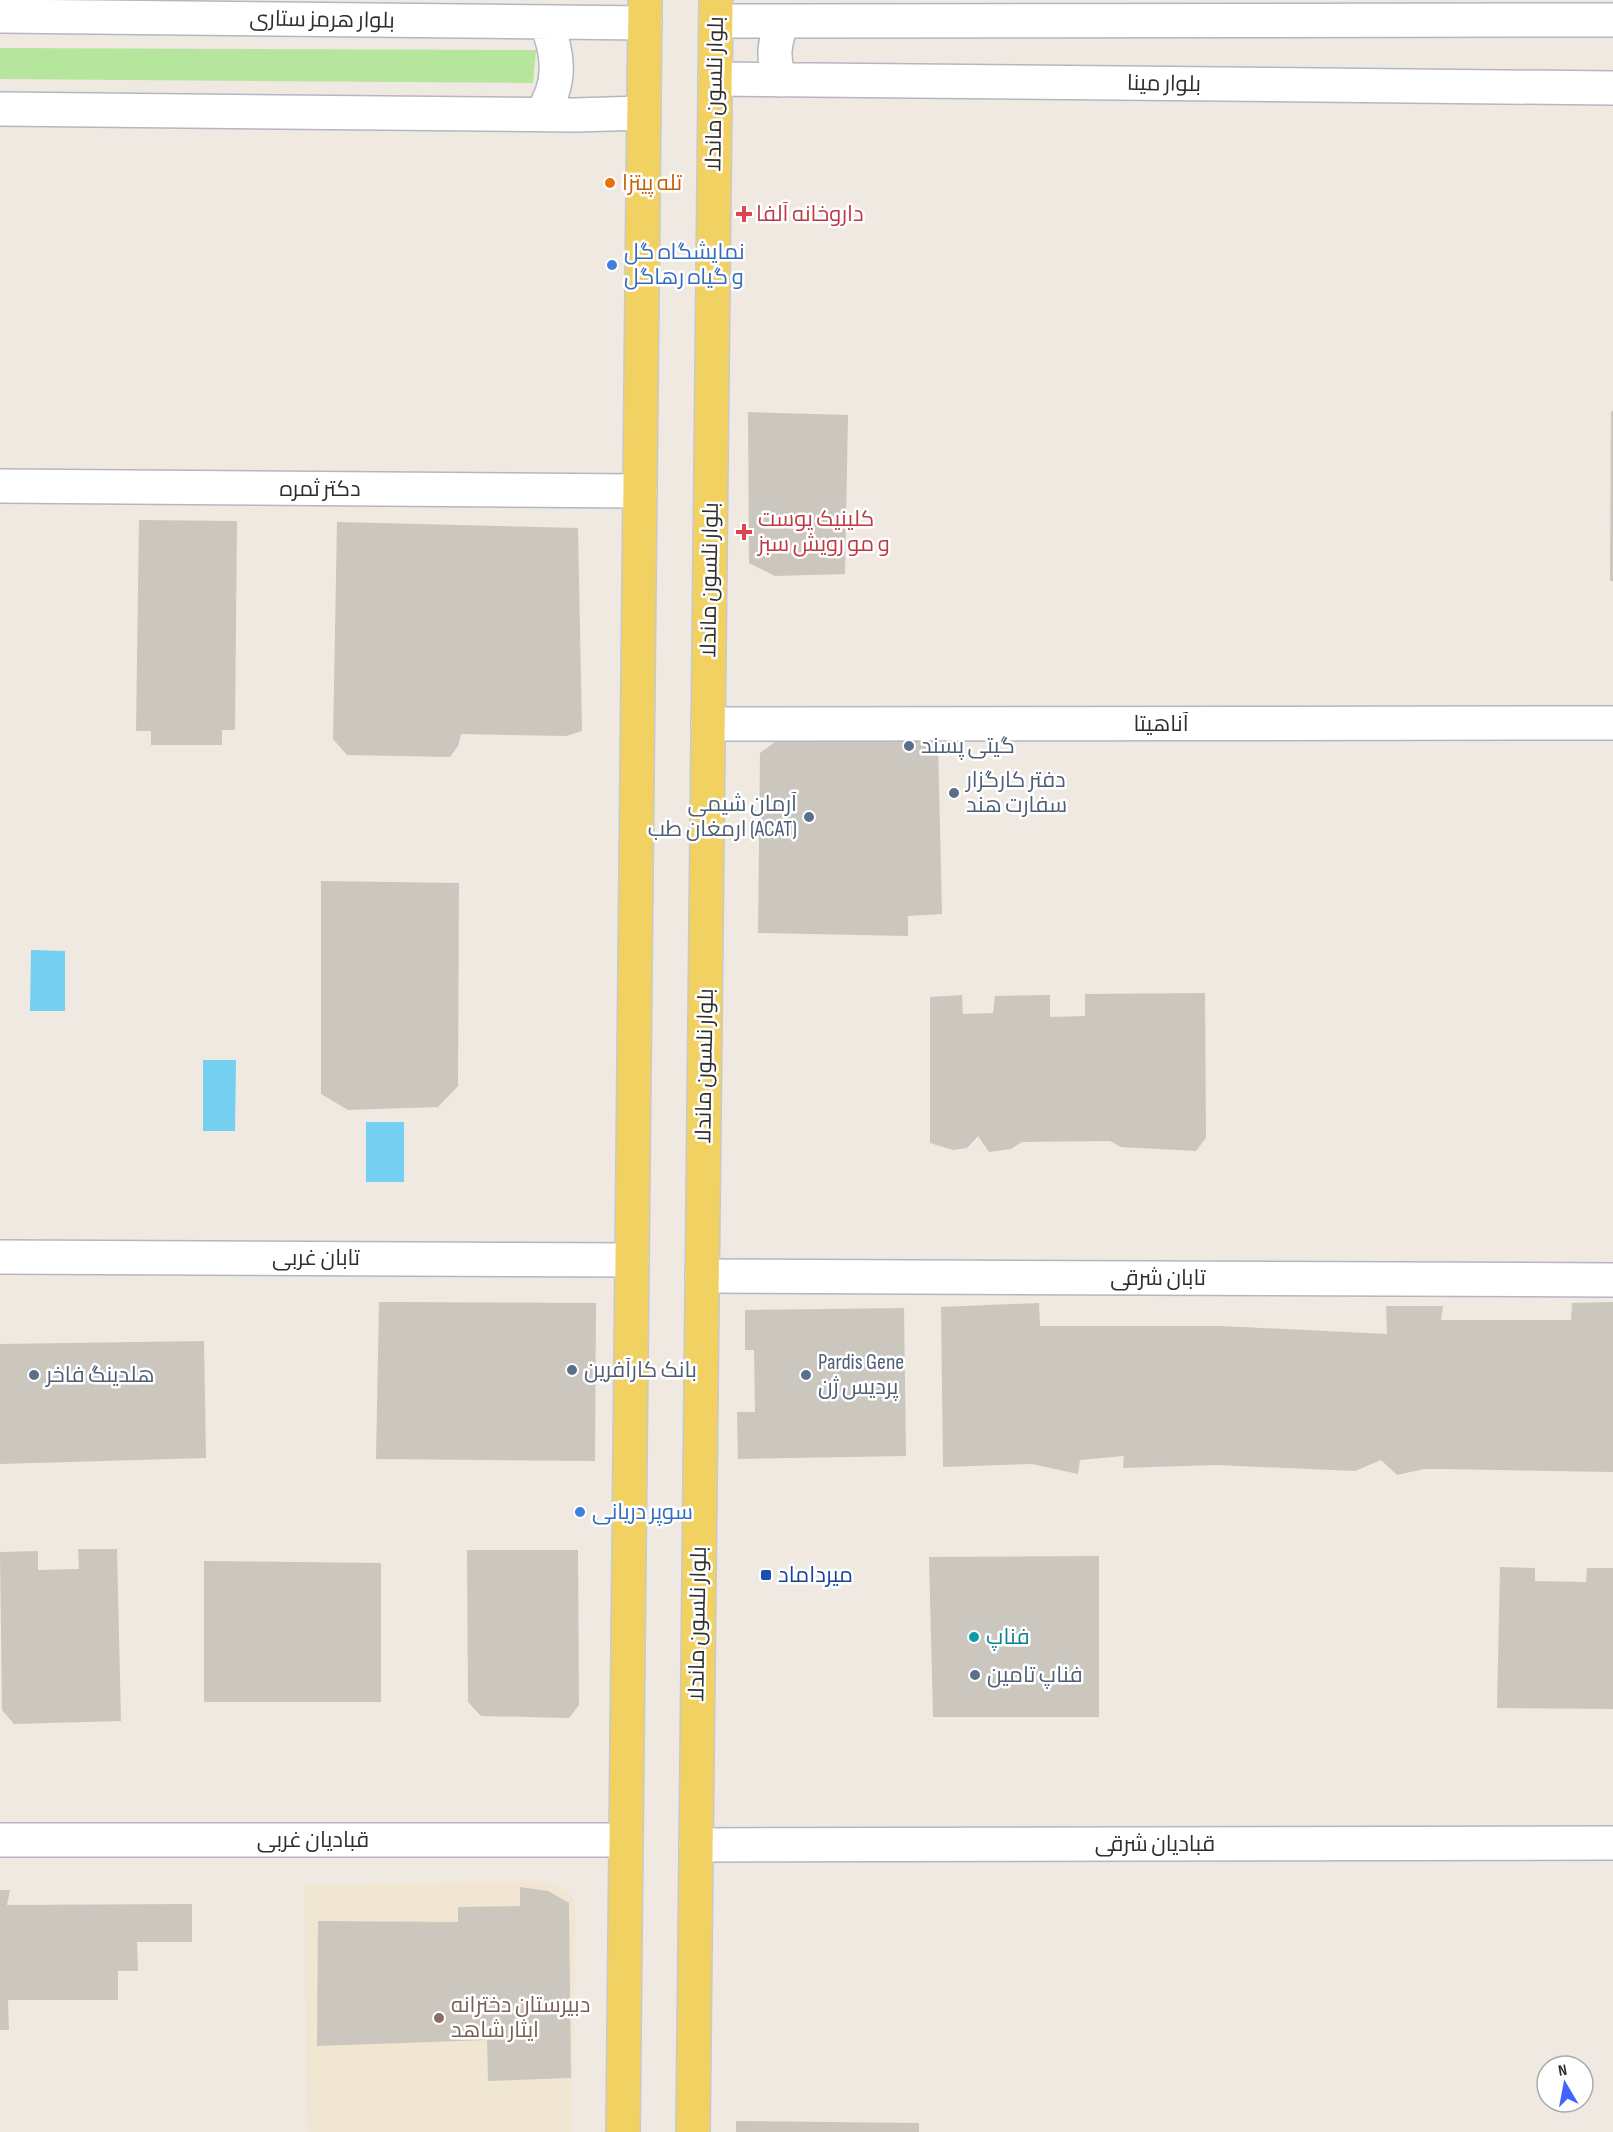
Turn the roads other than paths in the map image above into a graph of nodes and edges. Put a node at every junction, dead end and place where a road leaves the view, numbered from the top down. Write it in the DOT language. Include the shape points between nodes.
graph roads {
  1 [pos="645,11"];
  2 [pos="716,11"];
  3 [pos="0,16"];
  4 [pos="1613,20"];
  5 [pos="546,22"];
  6 [pos="782,22"];
  7 [pos="715,79"];
  8 [pos="780,80"];
  9 [pos="1613,88"];
  10 [pos="0,109"];
  11 [pos="643,113"];
  12 [pos="541,114"];
  13 [pos="0,486"];
  14 [pos="640,491"];
  15 [pos="1613,723"];
  16 [pos="708,724"];
  17 [pos="0,1257"];
  18 [pos="632,1260"];
  19 [pos="702,1276"];
  20 [pos="1613,1280"];
  21 [pos="0,1840"];
  22 [pos="626,1840"];
  23 [pos="1613,1843"];
  24 [pos="696,1845"];
  25 [pos="623,2132"];
  26 [pos="693,2132"];
  1 -- 5 [label="street, بلوار هرمز ستاری"];
  1 -- 11 [label="main road"];
  2 -- 6 [label="street"];
  2 -- 7 [label="main road, بلوار نلسون ماندلا"];
  3 -- 5 [label="street, بلوار هرمز ستاری"];
  4 -- 6 [label="street"];
  5 -- 12 [label="street" via="556,47 557,76 551,100"];
  6 -- 8 [label="street" via="773,60"];
  7 -- 8 [label="street, بلوار مینا"];
  7 -- 16 [label="main road, بلوار نلسون ماندلا"];
  8 -- 9 [label="street, بلوار مینا"];
  10 -- 12 [label="street"];
  11 -- 12 [label="street"];
  11 -- 14 [label="main road"];
  13 -- 14 [label="street, دکتر ثمره"];
  14 -- 18 [label="main road"];
  15 -- 16 [label="street, آناهیتا"];
  16 -- 19 [label="main road, بلوار نلسون ماندلا"];
  17 -- 18 [label="street, تابان غربی"];
  18 -- 22 [label="main road"];
  19 -- 20 [label="street, تابان شرقی"];
  19 -- 24 [label="main road, بلوار نلسون ماندلا"];
  21 -- 22 [label="street, قبادیان غربی"];
  22 -- 25 [label="main road"];
  23 -- 24 [label="street, قبادیان شرقی"];
  24 -- 26 [label="main road, بلوار نلسون ماندلا"];
}
